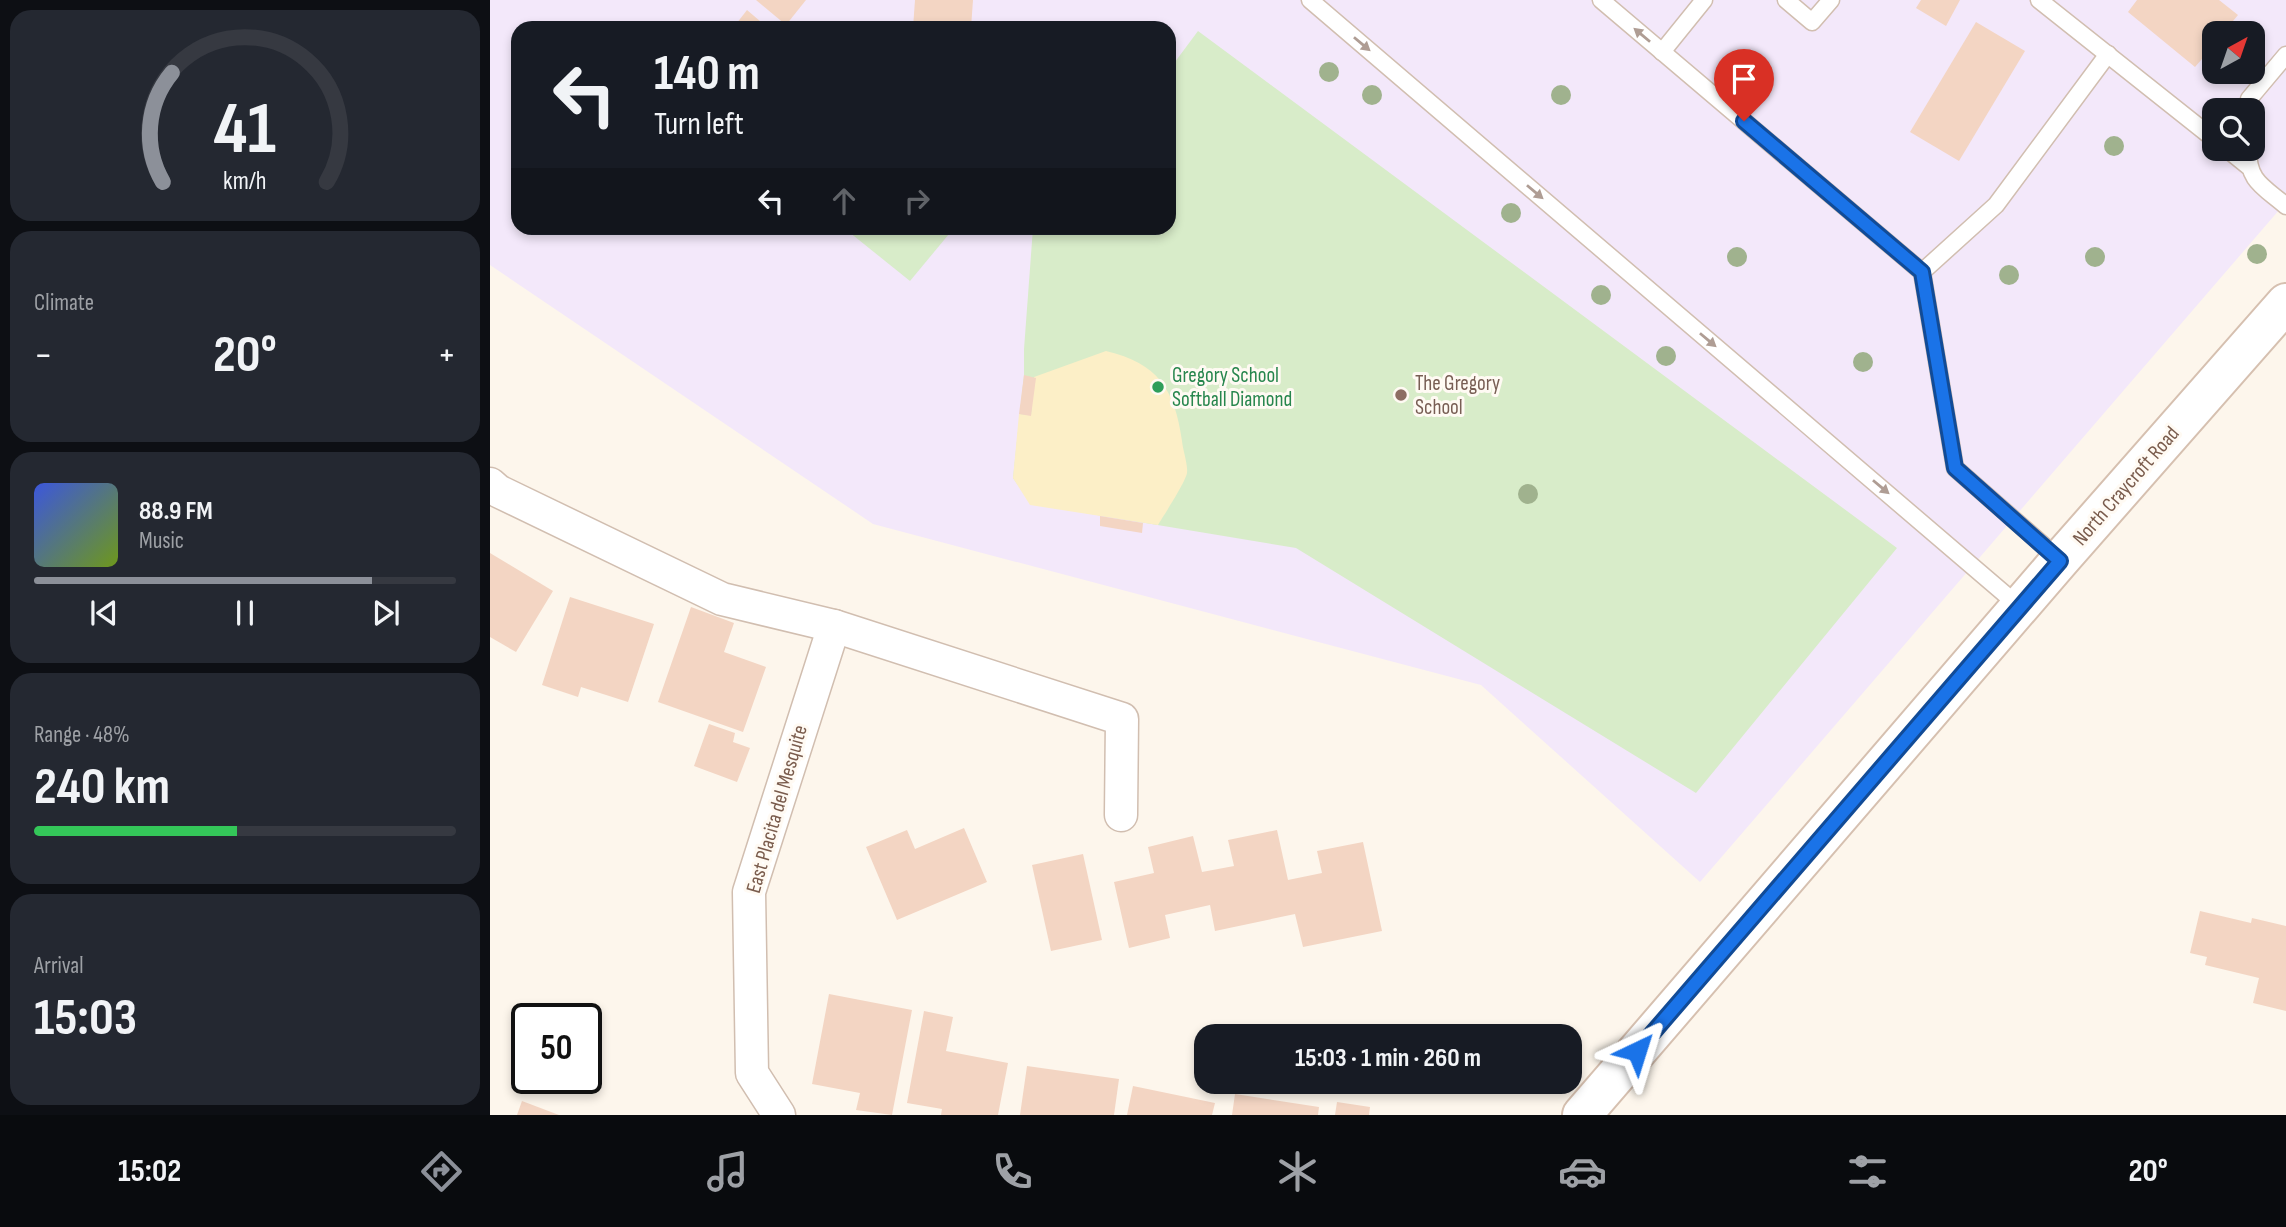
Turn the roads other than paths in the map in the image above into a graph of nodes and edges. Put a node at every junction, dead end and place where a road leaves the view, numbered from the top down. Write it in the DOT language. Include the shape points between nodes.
graph roads {
  1 [pos="1310,0"];
  2 [pos="1601,0"];
  3 [pos="1704,0"];
  4 [pos="1786,0"];
  5 [pos="1831,0"];
  6 [pos="2039,0"];
  7 [pos="1662,52"];
  8 [pos="2108,54"];
  9 [pos="2286,55"];
  10 [pos="2250,98"];
  11 [pos="2202,129"];
  12 [pos="2242,161"];
  13 [pos="2248,161"];
  14 [pos="2248,166"];
  15 [pos="2286,206"];
  16 [pos="1922,272"];
  17 [pos="2286,303"];
  18 [pos="490,484"];
  19 [pos="2060,561"];
  20 [pos="2020,607"];
  21 [pos="834,626"];
  22 [pos="1121,815"];
  23 [pos="779,1115"];
  24 [pos="1582,1115"];
  1 -- 20 [label="lane, one-way"];
  7 -- 2 [label="lane, one-way"];
  3 -- 7 [label="lane"];
  4 -- 5 [label="lane" via="1812,22"];
  6 -- 8 [label="lane"];
  7 -- 16 [label="lane"];
  8 -- 11 [label="lane"];
  8 -- 16 [label="lane" via="1996,205"];
  9 -- 10 [label="lane"];
  12 -- 14 [label="lane"];
  13 -- 14 [label="lane"];
  14 -- 15 [label="lane" via="2254,178"];
  16 -- 19 [label="lane" via="1955,468"];
  17 -- 19 [label="main road, North Craycroft Road"];
  18 -- 21 [label="street" via="722,599"];
  19 -- 20 [label="main road, North Craycroft Road"];
  20 -- 24 [label="main road, North Craycroft Road"];
  21 -- 22 [label="street" via="1122,719"];
  21 -- 23 [label="street, East Placita del Mesquite" via="749,892 752,1073"];
}
